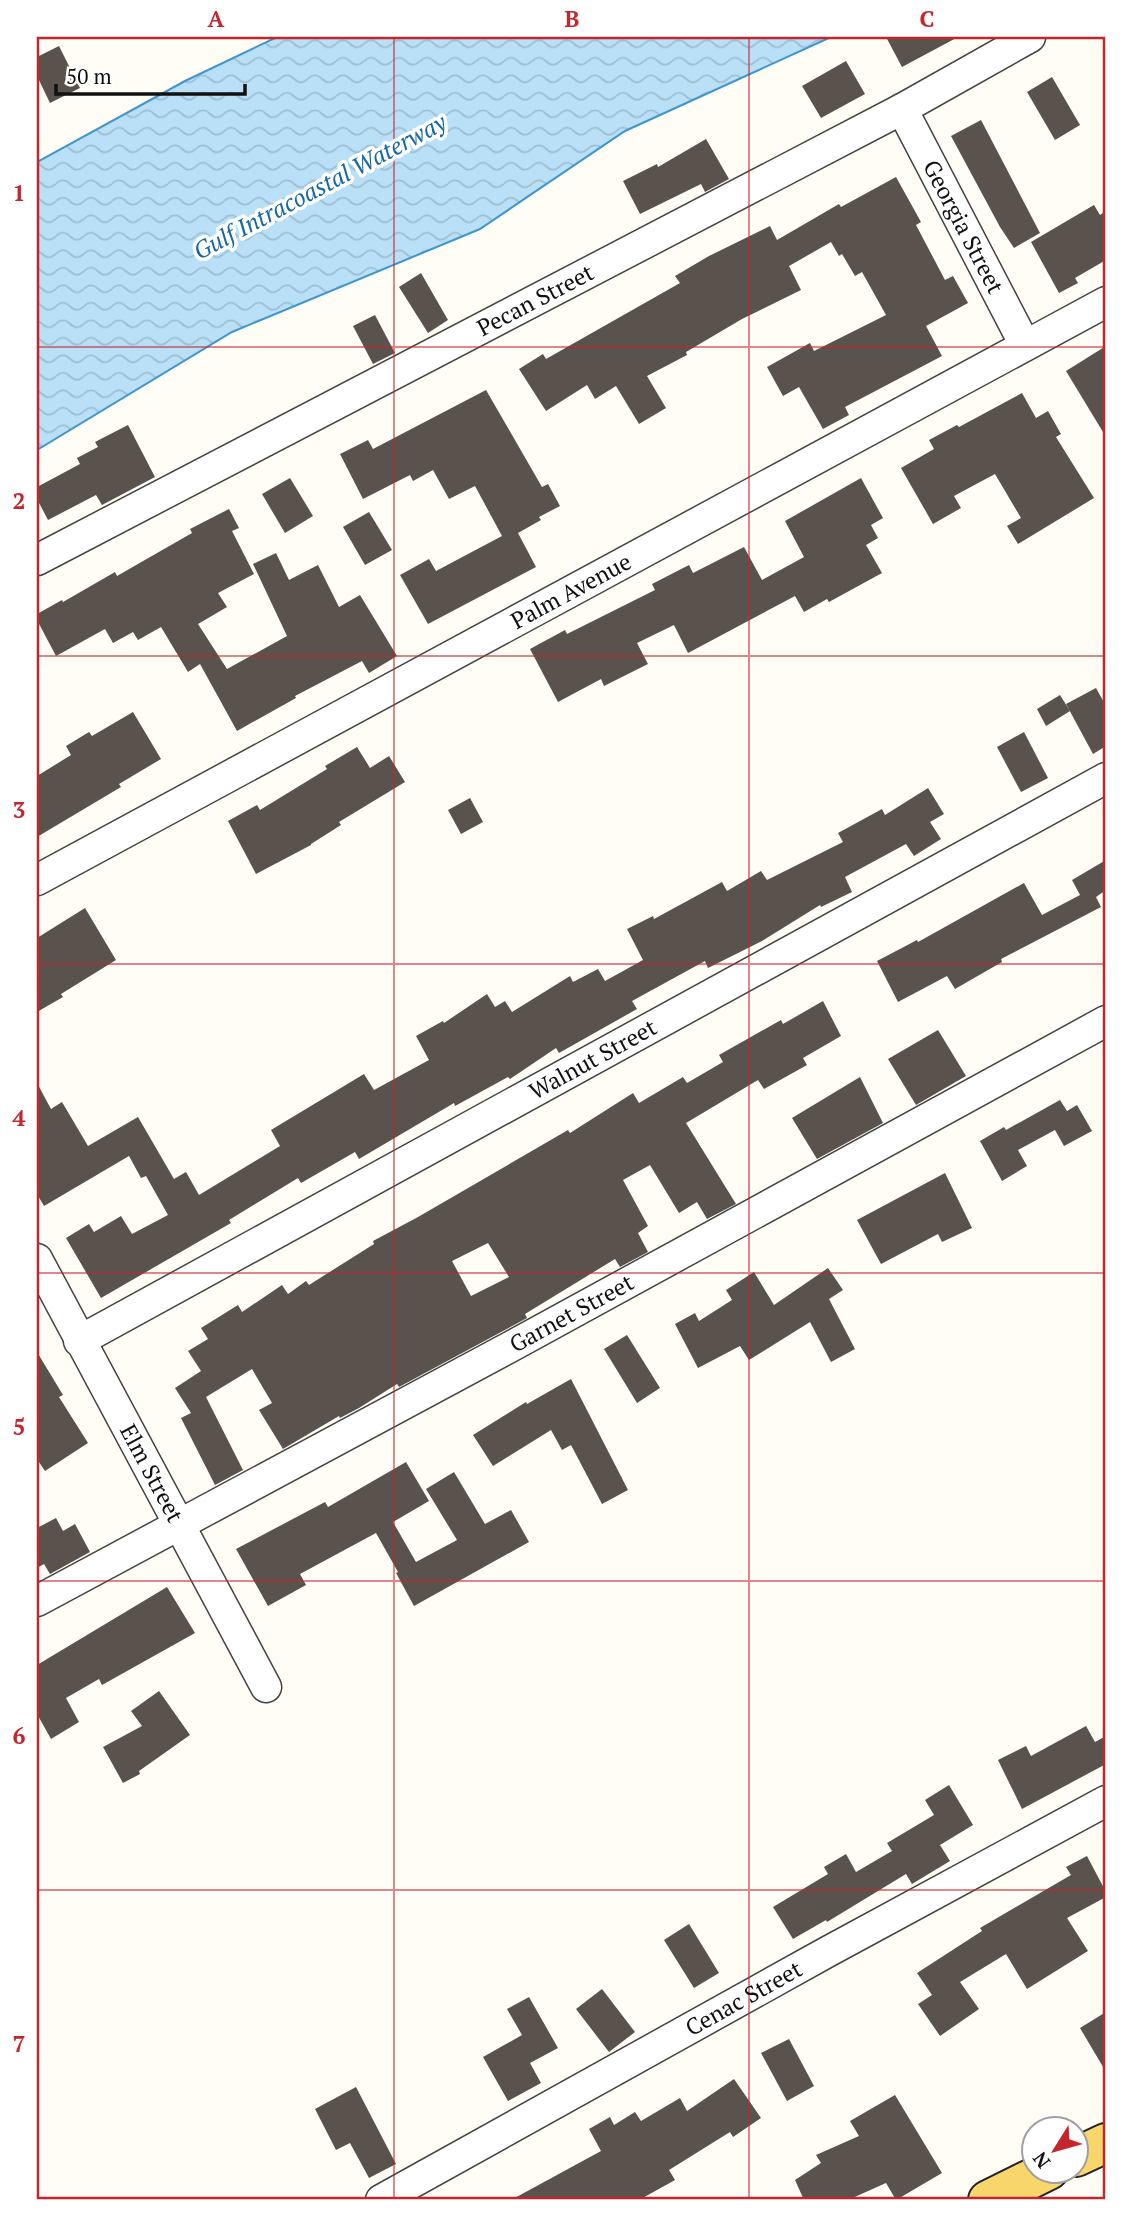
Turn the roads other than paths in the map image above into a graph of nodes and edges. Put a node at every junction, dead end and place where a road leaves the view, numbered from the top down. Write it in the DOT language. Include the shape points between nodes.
graph roads {
  1 [pos="1030,37"];
  2 [pos="902,109"];
  3 [pos="1106,302"];
  4 [pos="1026,345"];
  5 [pos="37,560"];
  6 [pos="1106,778"];
  7 [pos="37,880"];
  8 [pos="1106,1021"];
  9 [pos="37,1259"];
  10 [pos="79,1341"];
  11 [pos="178,1525"];
  12 [pos="37,1601"];
  13 [pos="266,1687"];
  14 [pos="1106,1801"];
  15 [pos="1106,2143"];
  16 [pos="1090,2150"];
  17 [pos="1022,2184"];
  18 [pos="381,2200"];
  19 [pos="988,2200"];
  1 -- 2 [label="street, Pecan Street"];
  2 -- 4 [label="street, Georgia Street"];
  2 -- 5 [label="street, Pecan Street"];
  3 -- 4 [label="street, Palm Avenue"];
  4 -- 7 [label="street, Palm Avenue"];
  6 -- 10 [label="street, Walnut Street"];
  8 -- 11 [label="street, Garnet Street"];
  9 -- 10 [label="street, Elm Street"];
  10 -- 11 [label="street, Elm Street"];
  11 -- 12 [label="street, Garnet Street"];
  11 -- 13 [label="street, Elm Street"];
  14 -- 18 [label="street, Cenac Street"];
  15 -- 16 [label="main road"];
  17 -- 19 [label="main road"];
}
